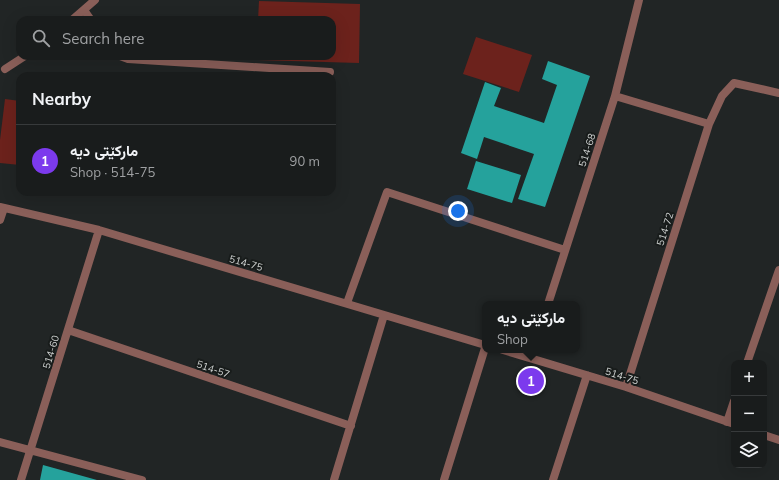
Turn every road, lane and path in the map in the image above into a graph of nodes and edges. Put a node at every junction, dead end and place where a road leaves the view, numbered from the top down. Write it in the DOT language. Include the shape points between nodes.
graph roads {
  1 [pos="95,0"];
  2 [pos="639,0"];
  3 [pos="84,10"];
  4 [pos="77,16"];
  5 [pos="88,16"];
  6 [pos="19,60"];
  7 [pos="128,60"];
  8 [pos="5,69"];
  9 [pos="330,72"];
  10 [pos="779,94"];
  11 [pos="615,96"];
  12 [pos="709,124"];
  13 [pos="2,208"];
  14 [pos="0,220"];
  15 [pos="99,230"];
  16 [pos="565,250"];
  17 [pos="779,270"];
  18 [pos="549,301"];
  19 [pos="347,304"];
  20 [pos="384,315"];
  21 [pos="68,330"];
  22 [pos="482,345"];
  23 [pos="483,353"];
  24 [pos="532,354"];
  25 [pos="748,360"];
  26 [pos="587,375"];
  27 [pos="626,387"];
  28 [pos="730,423"];
  29 [pos="351,426"];
  30 [pos="767,436"];
  31 [pos="779,440"];
  32 [pos="0,442"];
  33 [pos="30,451"];
  34 [pos="21,480"];
  35 [pos="142,480"];
  36 [pos="334,480"];
  37 [pos="444,480"];
  38 [pos="553,480"];
  1 -- 3 [label="street"];
  2 -- 11 [label="street, 514-68"];
  3 -- 4 [label="street"];
  3 -- 5 [label="street"];
  6 -- 8 [label="street"];
  7 -- 9 [label="street"];
  10 -- 12 [label="street, 514-72" via="734,83 722,96"];
  11 -- 12 [label="street"];
  11 -- 16 [label="street, 514-68"];
  12 -- 27 [label="street, 514-72"];
  13 -- 14 [label="street"];
  13 -- 15 [label="street, 514-75"];
  15 -- 19 [label="street, 514-75"];
  15 -- 21 [label="street, 514-60"];
  16 -- 18 [label="street, 514-68"];
  16 -- 19 [label="street" via="387,192"];
  17 -- 25 [label="street"];
  19 -- 20 [label="street, 514-75"];
  20 -- 22 [label="street, 514-75"];
  20 -- 29 [label="street"];
  21 -- 29 [label="street, 514-57"];
  21 -- 33 [label="street, 514-60"];
  23 -- 37 [label="street"];
  24 -- 26 [label="street, 514-75"];
  26 -- 27 [label="street, 514-75"];
  26 -- 38 [label="street"];
  27 -- 28 [label="street, 514-75"];
  29 -- 36 [label="street"];
  30 -- 31 [label="street"];
  32 -- 33 [label="street"];
  33 -- 34 [label="street, 514-60"];
  33 -- 35 [label="street"];
}
